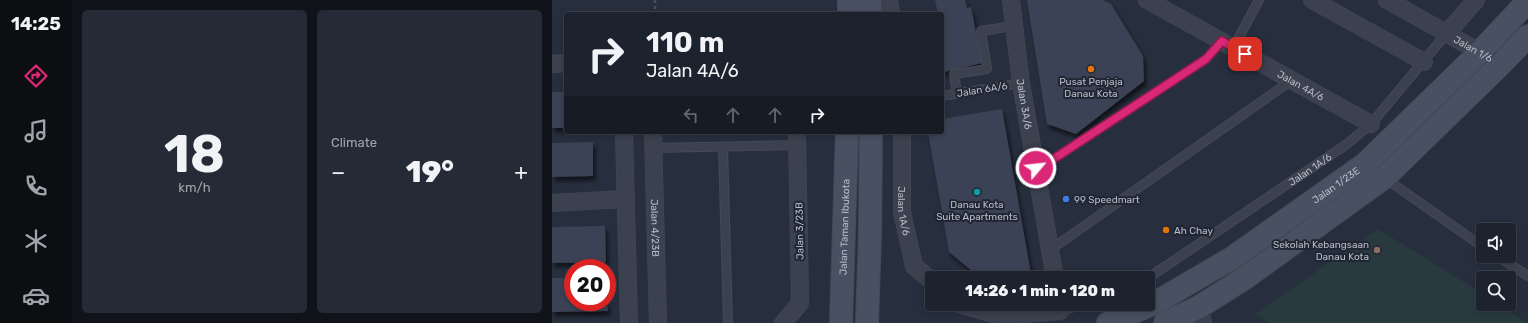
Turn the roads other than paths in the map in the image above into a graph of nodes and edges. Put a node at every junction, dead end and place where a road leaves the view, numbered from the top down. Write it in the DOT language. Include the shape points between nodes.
graph roads {
  1 [pos="848,0"];
  2 [pos="870,0"];
  3 [pos="890,0"];
  4 [pos="1011,0"];
  5 [pos="1147,0"];
  6 [pos="1259,0"];
  7 [pos="1312,0"];
  8 [pos="1387,0"];
  9 [pos="1528,1"];
  10 [pos="1470,2"];
  11 [pos="849,12"];
  12 [pos="870,12"];
  13 [pos="891,12"];
  14 [pos="1014,26"];
  15 [pos="1447,33"];
  16 [pos="1528,36"];
  17 [pos="1228,44"];
  18 [pos="1480,52"];
  19 [pos="1424,62"];
  20 [pos="564,63"];
  21 [pos="552,64"];
  22 [pos="1501,64"];
  23 [pos="1292,80"];
  24 [pos="1021,83"];
  25 [pos="957,93"];
  26 [pos="944,96"];
  27 [pos="1371,124"];
  28 [pos="624,134"];
  29 [pos="848,134"];
  30 [pos="871,134"];
  31 [pos="902,134"];
  32 [pos="797,138"];
  33 [pos="653,140"];
  34 [pos="723,147"];
  35 [pos="1036,168"];
  36 [pos="1385,177"];
  37 [pos="625,199"];
  38 [pos="552,203"];
  39 [pos="1476,242"];
  40 [pos="1050,250"];
  41 [pos="1508,263"];
  42 [pos="1054,271"];
  43 [pos="1155,273"];
  44 [pos="925,275"];
  45 [pos="1528,276"];
  46 [pos="984,311"];
  47 [pos="1061,312"];
  48 [pos="1201,315"];
  49 [pos="840,320"];
  50 [pos="868,321"];
  51 [pos="629,323"];
  52 [pos="658,323"];
  53 [pos="728,323"];
  54 [pos="783,323"];
  55 [pos="1108,323"];
  56 [pos="1165,323"];
  1 -- 11 [label="street"];
  2 -- 12 [label="street"];
  3 -- 13 [label="street"];
  4 -- 14 [label="street, Jalan 3A/6"];
  5 -- 17 [label="street, Jalan 4A/6"];
  6 -- 17 [label="lane"];
  7 -- 19 [label="street"];
  8 -- 15 [label="street, Jalan 1/6"];
  9 -- 18 [label="street, Jalan 1/23E"];
  10 -- 15 [label="street, Jalan 1/6"];
  14 -- 24 [label="street, Jalan 3A/6"];
  14 -- 25 [label="lane" via="981,31 987,69 954,74"];
  15 -- 18 [label="street, Jalan 1/6"];
  15 -- 19 [label="lane, Jalan 1A/6"];
  16 -- 22 [label="street"];
  17 -- 23 [label="street, Jalan 4A/6"];
  17 -- 35 [label="lane"];
  18 -- 22 [label="street, Jalan 1/6"];
  18 -- 55 [label="street, Jalan 1/23E" via="1365,164 1232,258 1155,303"];
  19 -- 27 [label="lane, Jalan 1A/6"];
  20 -- 21 [label="street"];
  22 -- 36 [label="street"];
  23 -- 27 [label="street, Jalan 4A/6"];
  23 -- 40 [label="lane"];
  24 -- 25 [label="lane, Jalan 6A/6"];
  24 -- 35 [label="street, Jalan 3A/6"];
  25 -- 26 [label="lane, Jalan 6A/6"];
  27 -- 43 [label="lane, Jalan 1A/6" via="1347,144"];
  28 -- 37 [label="street"];
  29 -- 49 [label="street, Jalan Taman Ibukota"];
  30 -- 50 [label="street"];
  31 -- 44 [label="street, Jalan 1A/6" via="902,212 914,266"];
  32 -- 34 [label="lane"];
  32 -- 54 [label="street, Jalan 3/23B" via="800,303"];
  33 -- 34 [label="lane"];
  33 -- 52 [label="street, Jalan 4/23B"];
  34 -- 53 [label="lane"];
  35 -- 40 [label="street, Jalan 3A/6"];
  36 -- 39 [label="lane"];
  36 -- 48 [label="street" via="1244,278"];
  37 -- 38 [label="street"];
  37 -- 51 [label="street"];
  40 -- 42 [label="street, Jalan 3A/6"];
  41 -- 45 [label="lane"];
  46 -- 47 [label="street" via="1001,316"];
  48 -- 56 [label="street"];
}
